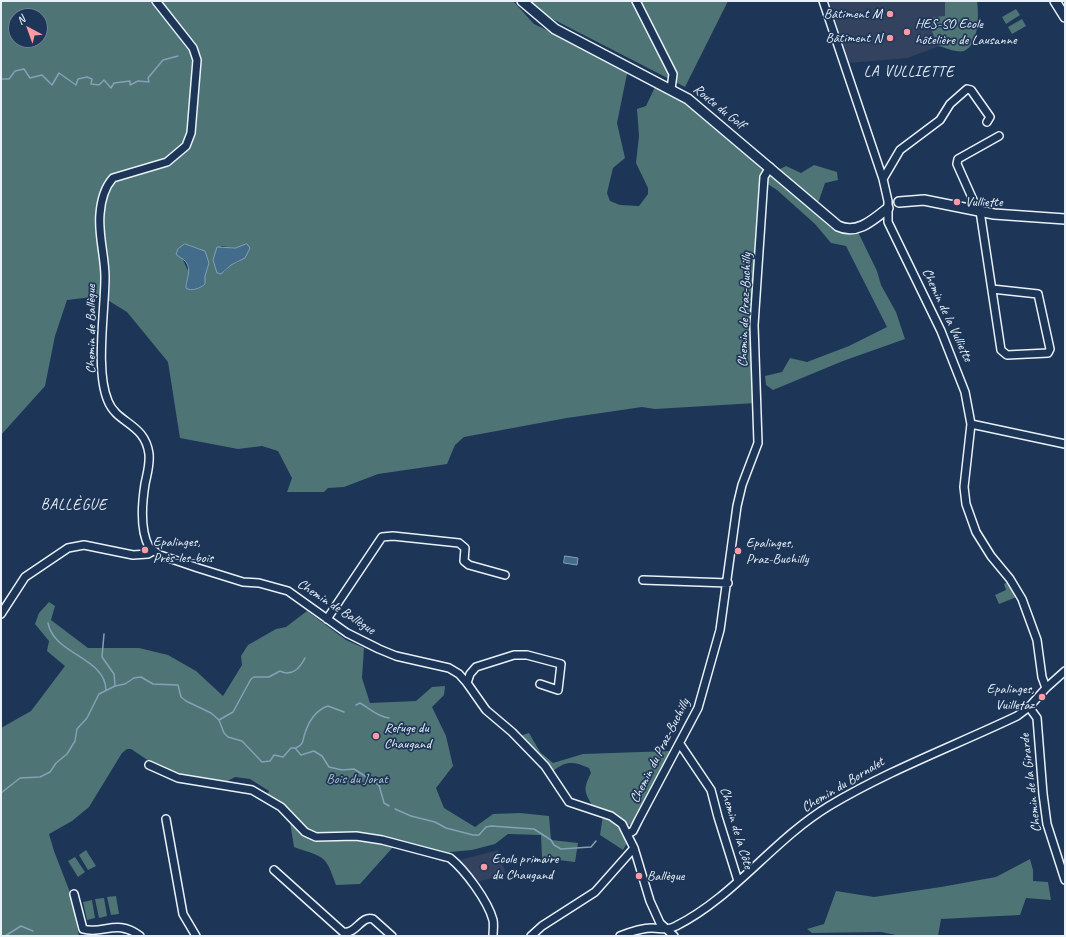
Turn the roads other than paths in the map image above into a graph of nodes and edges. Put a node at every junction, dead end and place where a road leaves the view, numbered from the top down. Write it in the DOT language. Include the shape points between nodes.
graph roads {
  1 [pos="156,1"];
  2 [pos="522,1"];
  3 [pos="636,1"];
  4 [pos="823,1"];
  5 [pos="1055,1"];
  6 [pos="1065,17"];
  7 [pos="671,88"];
  8 [pos="988,122"];
  9 [pos="999,136"];
  10 [pos="770,167"];
  11 [pos="882,179"];
  12 [pos="899,202"];
  13 [pos="888,208"];
  14 [pos="979,211"];
  15 [pos="878,216"];
  16 [pos="1065,220"];
  17 [pos="888,222"];
  18 [pos="992,289"];
  19 [pos="971,424"];
  20 [pos="1065,444"];
  21 [pos="746,476"];
  22 [pos="153,552"];
  23 [pos="504,575"];
  24 [pos="643,580"];
  25 [pos="728,582"];
  26 [pos="1,614"];
  27 [pos="327,618"];
  28 [pos="1065,671"];
  29 [pos="467,683"];
  30 [pos="540,684"];
  31 [pos="1046,688"];
  32 [pos="1029,707"];
  33 [pos="680,744"];
  34 [pos="149,765"];
  35 [pos="166,819"];
  36 [pos="628,834"];
  37 [pos="634,848"];
  38 [pos="274,870"];
  39 [pos="1065,880"];
  40 [pos="738,881"];
  41 [pos="74,894"];
  42 [pos="668,929"];
  43 [pos="107,933"];
  44 [pos="140,936"];
  45 [pos="196,936"];
  46 [pos="392,936"];
  47 [pos="493,936"];
  48 [pos="531,936"];
  49 [pos="620,936"];
  50 [pos="674,936"];
  1 -- 22 [label="street, Chemin de Ballègue" via="193,48 197,60 192,133 186,146 167,162 113,178 104,192 100,215 105,277 102,354 105,393 111,407 142,434 147,446 149,465 143,523 147,544"];
  2 -- 7 [label="main road, Route du Golf" via="555,29"];
  3 -- 7 [label="street" via="673,74"];
  4 -- 11 [label="street, Chemin de la Vulliette"];
  5 -- 6 [label="main road"];
  7 -- 10 [label="main road, Route du Golf" via="698,106"];
  8 -- 11 [label="street" via="990,117 970,88 967,89 950,104 940,120 900,150"];
  9 -- 14 [label="street" via="958,159 957,164"];
  10 -- 15 [label="main road, Route du Golf" via="838,226 856,228"];
  10 -- 21 [label="street, Chemin de Praz-Buchilly" via="764,177 754,325 758,443"];
  11 -- 13 [label="street, Chemin de la Vulliette"];
  12 -- 13 [label="street"];
  12 -- 14 [label="main road" via="924,200"];
  13 -- 15 [label="main road, Route du Golf"];
  13 -- 17 [label="street, Chemin de la Vulliette"];
  14 -- 16 [label="main road"];
  14 -- 18 [label="street"];
  15 -- 17 [label="street"];
  17 -- 19 [label="street, Chemin de la Vulliette" via="953,359 965,392"];
  18 -- 18 [label="street" via="1038,294 1050,349 1048,353 1007,355 1001,350"];
  19 -- 20 [label="street"];
  19 -- 31 [label="street, Chemin de la Vulliette" via="964,488 966,504 976,532 990,556 1022,598 1037,640"];
  21 -- 25 [label="street, Chemin du Praz-Buchilly" via="737,506"];
  22 -- 26 [label="street" via="133,555 84,545 68,548 25,578"];
  22 -- 27 [label="street, Chemin de Ballègue" via="243,582 259,583 288,591"];
  23 -- 27 [label="street" via="469,565 464,561 465,548 459,543 382,537"];
  24 -- 25 [label="street"];
  25 -- 33 [label="street, Chemin du Praz-Buchilly" via="720,630 698,708"];
  27 -- 29 [label="street, Chemin de Ballègue" via="347,633 396,656 449,668"];
  28 -- 31 [label="street, Chemin du Bornalet"];
  29 -- 30 [label="street" via="474,668 514,655 527,655 561,664 558,690"];
  29 -- 36 [label="street, Chemin de Ballègue" via="486,710 545,766 569,802 611,816 622,824"];
  31 -- 32 [label="street, Chemin du Bornalet"];
  32 -- 39 [label="street, Chemin de la Girarde" via="1037,718 1049,830"];
  32 -- 40 [label="street, Chemin du Bornalet" via="1018,716 879,777 827,807 766,855"];
  33 -- 36 [label="street, Chemin du Praz-Buchilly" via="636,826"];
  33 -- 40 [label="street, Chemin de la Côte" via="712,790"];
  34 -- 47 [label="street" via="178,778 252,790 281,807 305,832 316,837 356,836 382,840 450,858 477,890 491,914"];
  35 -- 45 [label="street" via="184,914"];
  36 -- 37 [label="street, Chemin de Ballègue"];
  37 -- 42 [label="street, Chemin de Ballègue" via="650,901 660,923"];
  37 -- 48 [label="street" via="595,892 542,926"];
  38 -- 46 [label="street" via="343,932 352,931 365,919 370,918"];
  40 -- 42 [label="street, Chemin du Bornalet" via="690,918"];
  41 -- 43 [label="street" via="81,928"];
  42 -- 49 [label="street" via="636,930"];
  42 -- 50 [label="street, Chemin de Ballègue"];
  43 -- 44 [label="street" via="113,927 124,928"];
}
